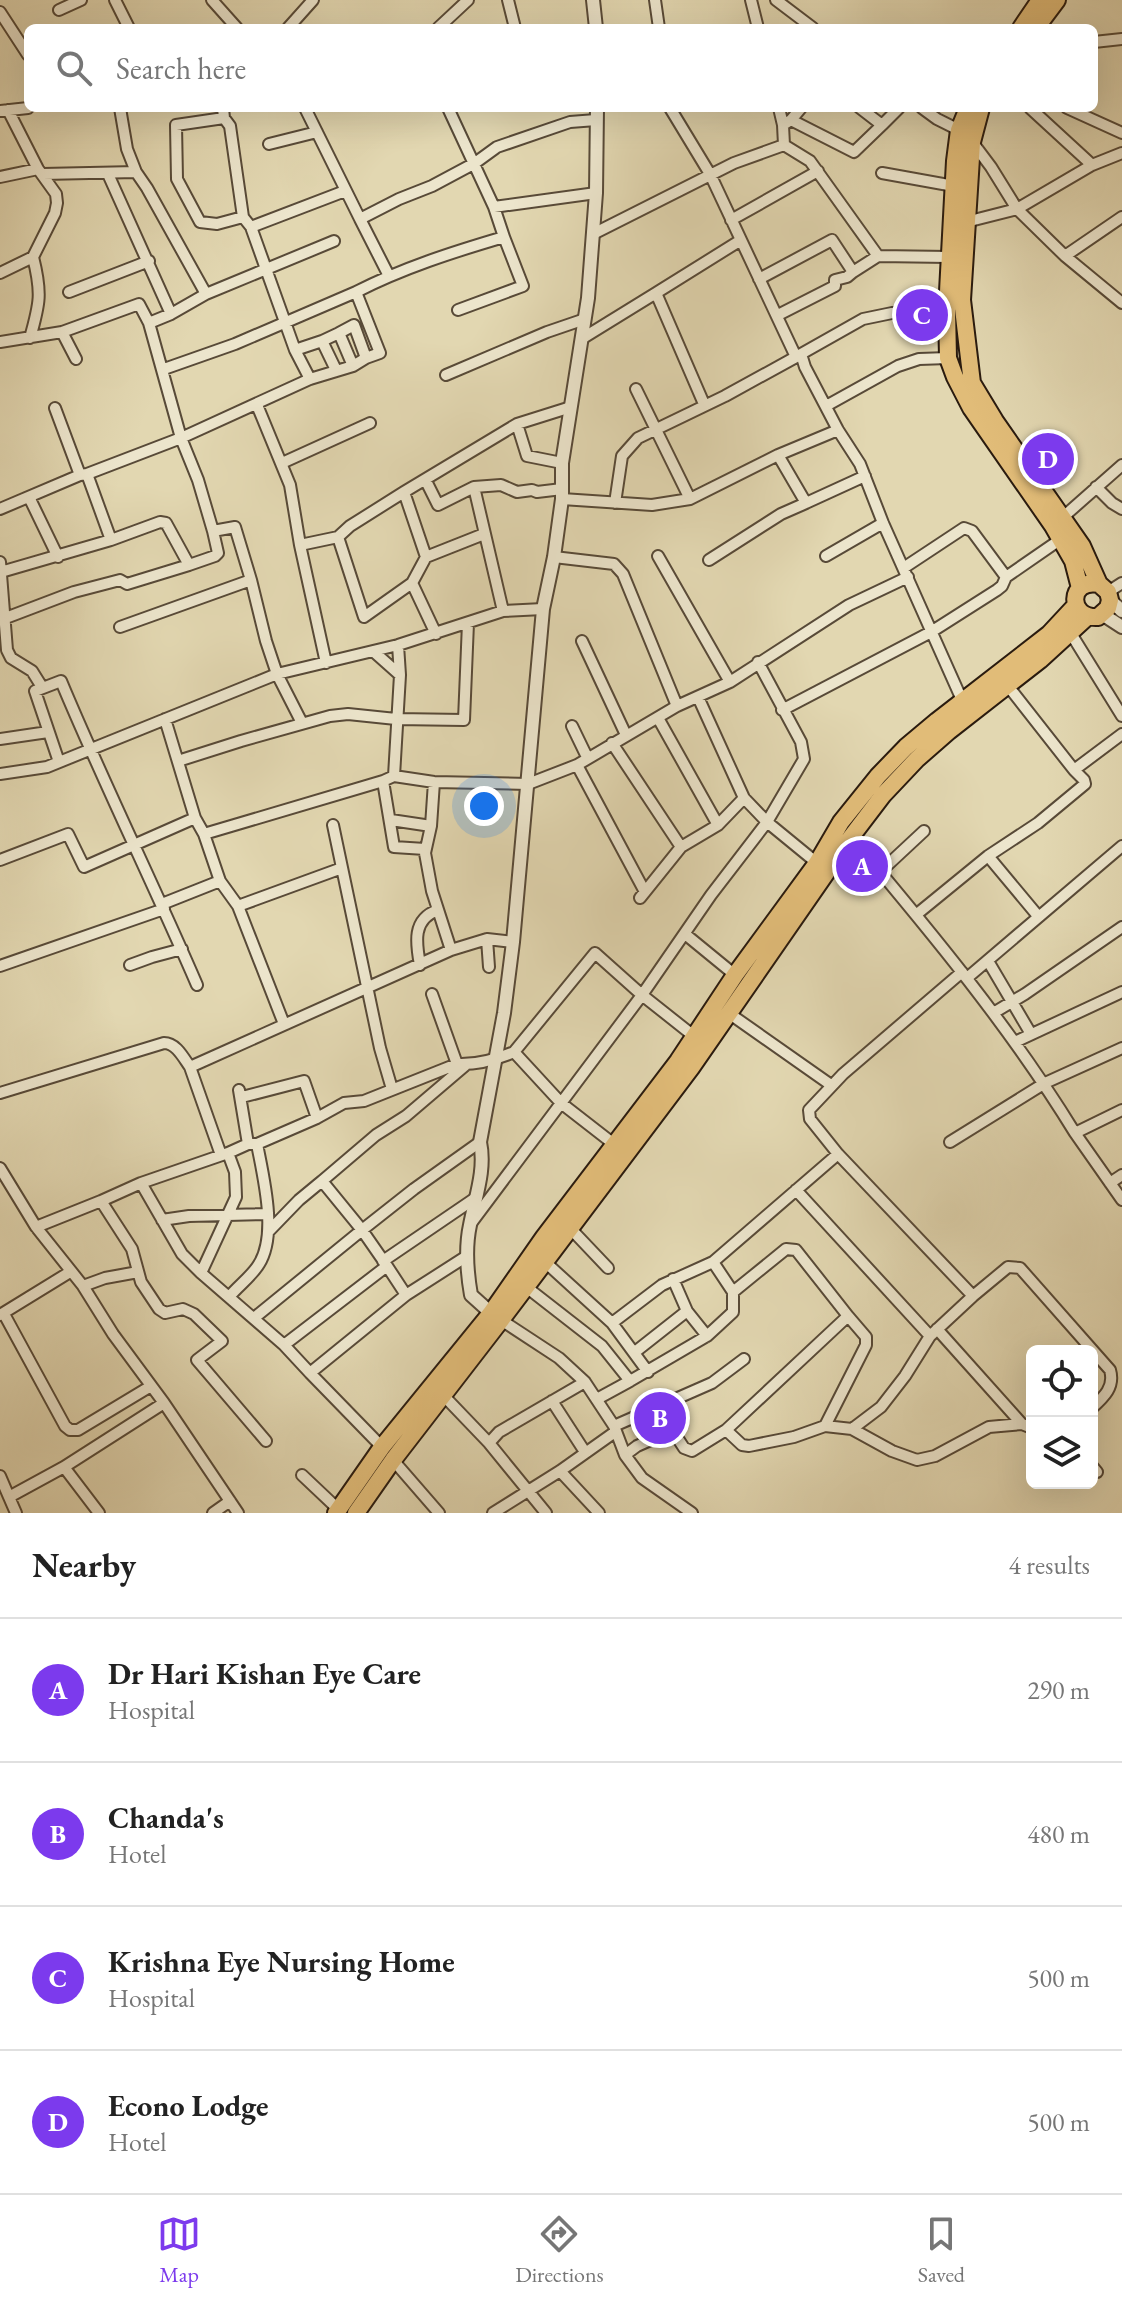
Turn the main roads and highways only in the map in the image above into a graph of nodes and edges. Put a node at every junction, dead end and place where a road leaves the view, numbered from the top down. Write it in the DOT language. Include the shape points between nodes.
graph roads {
  1 [pos="1040,0"];
  2 [pos="1057,0"];
  3 [pos="1025,24"];
  4 [pos="1027,24"];
  5 [pos="966,112"];
  6 [pos="980,112"];
  7 [pos="1103,601"];
  8 [pos="496,1317"];
  9 [pos="387,1453"];
  10 [pos="338,1512"];
  11 [pos="356,1513"];
  1 -- 3 [label="main road"];
  2 -- 4 [label="main road"];
  5 -- 7 [label="main road" via="959,130 954,186 948,358 971,408 1061,539 1080,588 1089,583"];
  6 -- 7 [label="main road" via="972,142 962,300 972,383 1089,557"];
  7 -- 8 [label="main road" via="917,759 883,795 730,1014 570,1228"];
  7 -- 8 [label="main road" via="1049,634 962,700 878,776 695,1037 544,1237"];
  8 -- 9 [label="main road"];
  8 -- 9 [label="main road" via="443,1395"];
  9 -- 10 [label="main road"];
  9 -- 11 [label="main road"];
}
